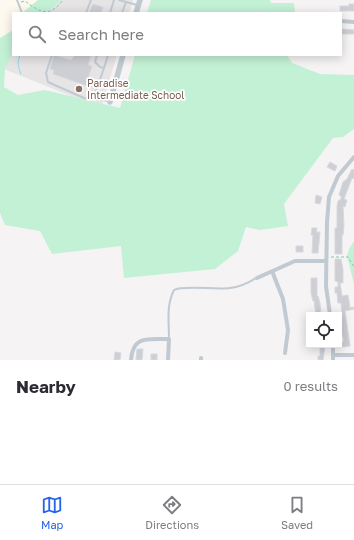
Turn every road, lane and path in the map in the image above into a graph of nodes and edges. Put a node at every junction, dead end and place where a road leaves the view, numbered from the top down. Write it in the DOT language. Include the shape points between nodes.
graph roads {
  1 [pos="17,0"];
  2 [pos="63,0"];
  3 [pos="91,0"];
  4 [pos="114,0"];
  5 [pos="119,0"];
  6 [pos="122,0"];
  7 [pos="126,2"];
  8 [pos="18,3"];
  9 [pos="139,3"];
  10 [pos="22,12"];
  11 [pos="86,12"];
  12 [pos="110,12"];
  13 [pos="122,12"];
  14 [pos="342,21"];
  15 [pos="354,22"];
  16 [pos="50,56"];
  17 [pos="97,56"];
  18 [pos="108,56"];
  19 [pos="123,56"];
  20 [pos="104,68"];
  21 [pos="96,91"];
  22 [pos="110,102"];
  23 [pos="354,157"];
  24 [pos="326,259"];
  25 [pos="354,267"];
  26 [pos="272,271"];
  27 [pos="257,278"];
  28 [pos="330,312"];
  29 [pos="169,339"];
  30 [pos="285,354"];
  31 [pos="354,355"];
  32 [pos="333,358"];
  33 [pos="131,360"];
  34 [pos="168,360"];
  1 -- 8 [label="lane"];
  2 -- 8 [label="path" via="50,12 40,12 25,1"];
  3 -- 11 [label="lane"];
  4 -- 12 [label="lane"];
  5 -- 6 [label="lane"];
  6 -- 7 [label="lane"];
  7 -- 9 [label="lane"];
  7 -- 13 [label="lane"];
  8 -- 10 [label="lane"];
  14 -- 15 [label="street"];
  16 -- 22 [label="lane" via="46,73 48,82 84,98"];
  17 -- 20 [label="lane" via="95,62"];
  18 -- 20 [label="lane"];
  19 -- 22 [label="street"];
  20 -- 21 [label="lane"];
  23 -- 24 [label="street" via="341,171 331,191 327,213"];
  24 -- 25 [label="path" via="348,257"];
  24 -- 26 [label="street" via="295,261"];
  24 -- 28 [label="street"];
  26 -- 27 [label="street"];
  26 -- 30 [label="street" via="283,299 288,330"];
  27 -- 29 [label="lane" via="239,287 182,287 174,290 168,313"];
  29 -- 33 [label="street" via="141,340 133,347"];
  29 -- 34 [label="street"];
  31 -- 32 [label="street"];
}
